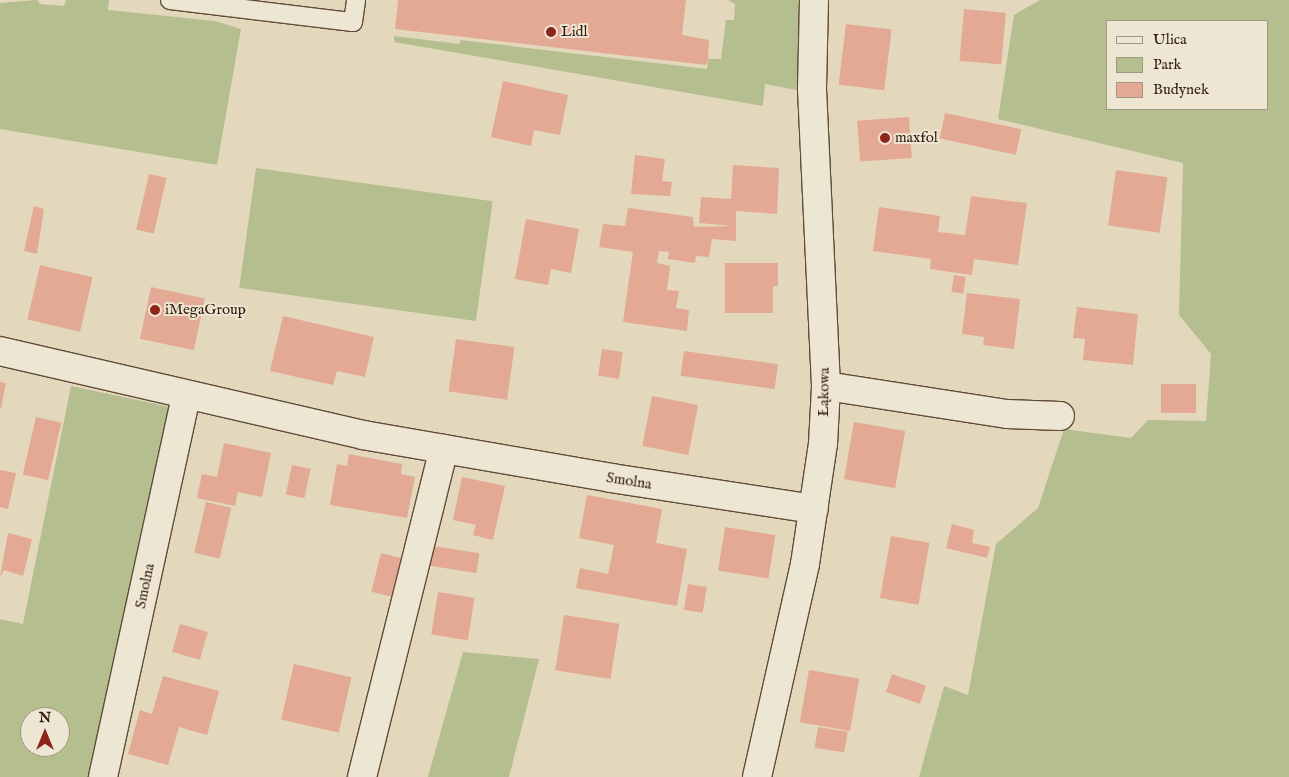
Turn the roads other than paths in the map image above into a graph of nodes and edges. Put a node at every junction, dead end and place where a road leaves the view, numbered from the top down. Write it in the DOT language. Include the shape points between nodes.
graph roads {
  1 [pos="170,0"];
  2 [pos="356,0"];
  3 [pos="814,0"];
  4 [pos="0,351"];
  5 [pos="826,386"];
  6 [pos="186,395"];
  7 [pos="1060,416"];
  8 [pos="444,449"];
  9 [pos="814,508"];
  10 [pos="103,777"];
  11 [pos="362,777"];
  12 [pos="757,777"];
  1 -- 2 [label="lane" via="353,22"];
  3 -- 5 [label="street, Łąkowa" via="812,88"];
  4 -- 6 [label="street, Smolna"];
  5 -- 7 [label="street" via="1007,414"];
  5 -- 9 [label="street, Łąkowa"];
  6 -- 8 [label="street, Smolna" via="299,422"];
  6 -- 10 [label="street, Smolna"];
  8 -- 9 [label="street, Smolna" via="738,499"];
  8 -- 11 [label="street"];
  9 -- 12 [label="street, Łąkowa" via="789,644"];
}
